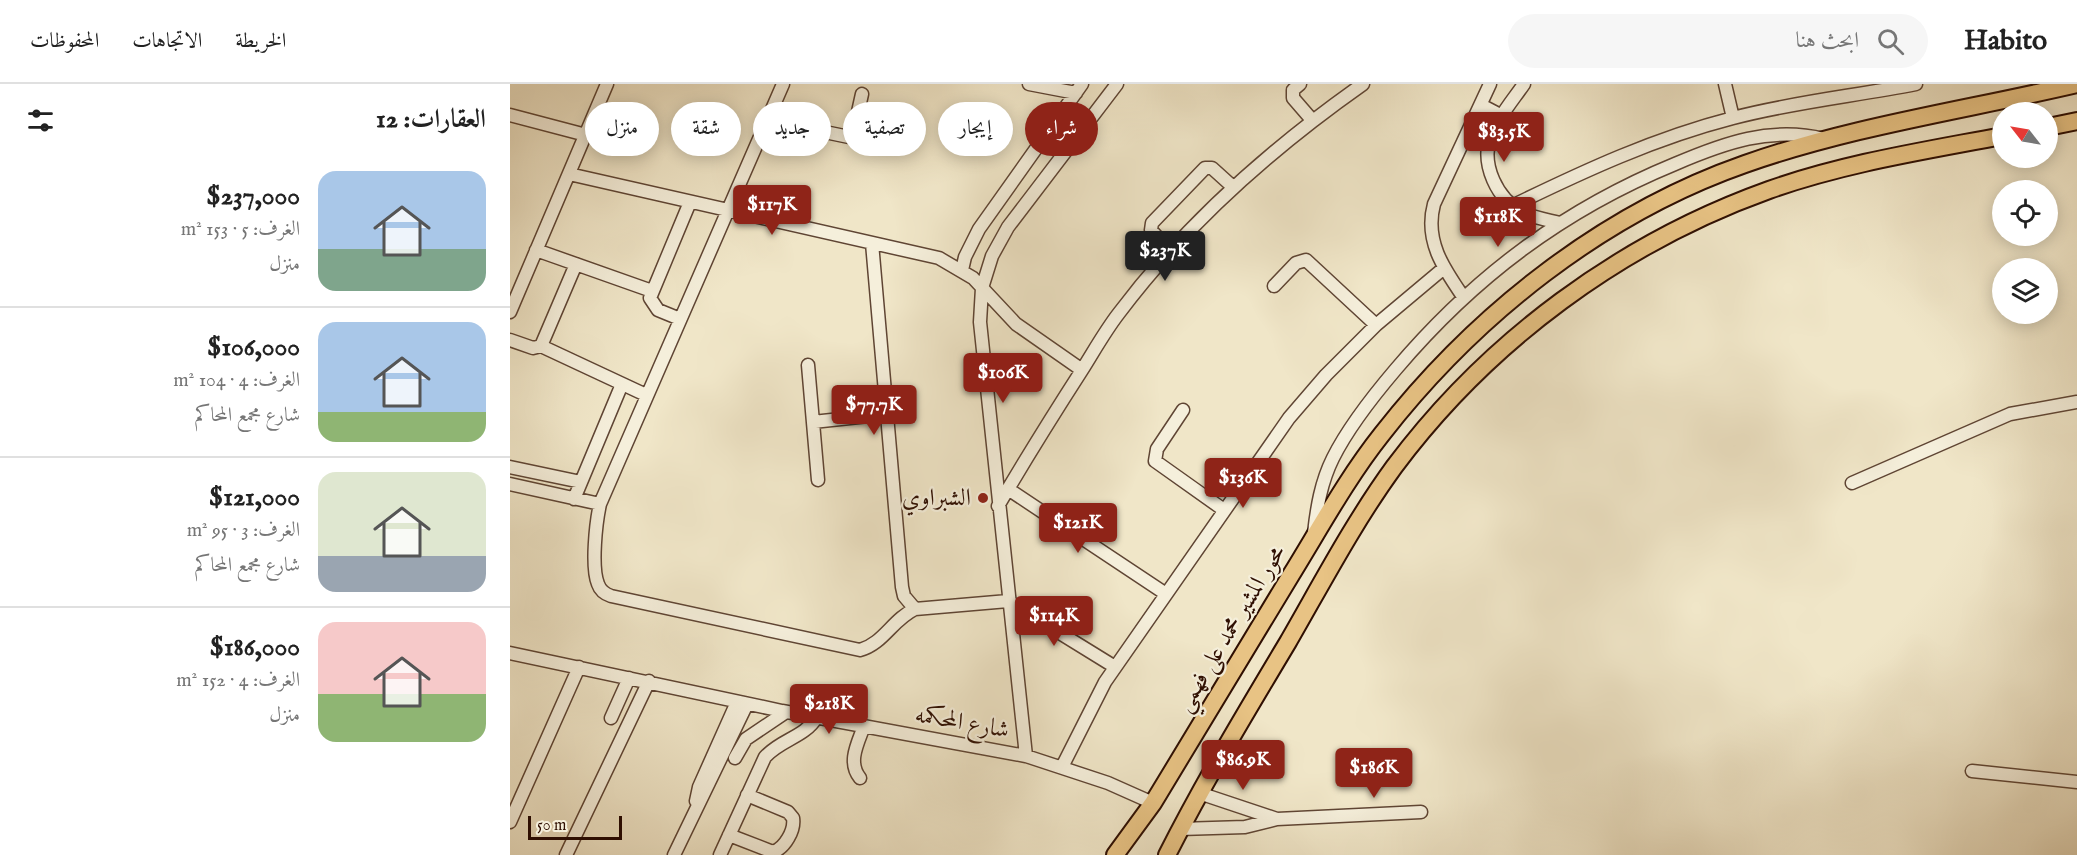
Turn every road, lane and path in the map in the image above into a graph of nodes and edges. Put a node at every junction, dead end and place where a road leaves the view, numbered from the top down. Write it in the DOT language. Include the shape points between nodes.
graph roads {
  1 [pos="608,84"];
  2 [pos="783,84"];
  3 [pos="1029,84"];
  4 [pos="1117,84"];
  5 [pos="1300,84"];
  6 [pos="1363,84"];
  7 [pos="1490,84"];
  8 [pos="1524,84"];
  9 [pos="1725,84"];
  10 [pos="1916,84"];
  11 [pos="2077,84"];
  12 [pos="1885,87"];
  13 [pos="1079,89"];
  14 [pos="862,94"];
  15 [pos="600,102"];
  16 [pos="775,102"];
  17 [pos="1480,105"];
  18 [pos="510,115"];
  19 [pos="1502,116"];
  20 [pos="1732,118"];
  21 [pos="1312,120"];
  22 [pos="2077,121"];
  23 [pos="2058,125"];
  24 [pos="831,133"];
  25 [pos="585,135"];
  26 [pos="585,137"];
  27 [pos="1992,138"];
  28 [pos="1824,139"];
  29 [pos="753,152"];
  30 [pos="569,174"];
  31 [pos="1233,188"];
  32 [pos="690,202"];
  33 [pos="1512,206"];
  34 [pos="728,210"];
  35 [pos="1560,223"];
  36 [pos="872,243"];
  37 [pos="537,250"];
  38 [pos="1171,252"];
  39 [pos="576,264"];
  40 [pos="1444,268"];
  41 [pos="962,270"];
  42 [pos="1274,286"];
  43 [pos="982,288"];
  44 [pos="652,291"];
  45 [pos="1464,298"];
  46 [pos="510,312"];
  47 [pos="680,319"];
  48 [pos="1376,325"];
  49 [pos="510,340"];
  50 [pos="541,346"];
  51 [pos="808,365"];
  52 [pos="1082,370"];
  53 [pos="622,384"];
  54 [pos="646,395"];
  55 [pos="2077,402"];
  56 [pos="1183,410"];
  57 [pos="887,414"];
  58 [pos="813,422"];
  59 [pos="510,467"];
  60 [pos="818,480"];
  61 [pos="581,482"];
  62 [pos="1852,483"];
  63 [pos="510,484"];
  64 [pos="1008,489"];
  65 [pos="574,498"];
  66 [pos="600,504"];
  67 [pos="998,506"];
  68 [pos="1224,510"];
  69 [pos="1313,540"];
  70 [pos="1166,594"];
  71 [pos="1008,601"];
  72 [pos="915,609"];
  73 [pos="510,653"];
  74 [pos="579,667"];
  75 [pos="1115,668"];
  76 [pos="629,678"];
  77 [pos="645,681"];
  78 [pos="742,703"];
  79 [pos="786,712"];
  80 [pos="817,717"];
  81 [pos="611,718"];
  82 [pos="864,726"];
  83 [pos="1026,756"];
  84 [pos="735,758"];
  85 [pos="1062,766"];
  86 [pos="1972,771"];
  87 [pos="860,778"];
  88 [pos="2077,782"];
  89 [pos="1199,793"];
  90 [pos="747,795"];
  91 [pos="1153,803"];
  92 [pos="1421,812"];
  93 [pos="1277,819"];
  94 [pos="510,822"];
  95 [pos="1180,829"];
  96 [pos="729,835"];
  97 [pos="566,855"];
  98 [pos="674,855"];
  99 [pos="720,855"];
  100 [pos="1115,855"];
  101 [pos="1167,855"];
  1 -- 15 [label="street"];
  2 -- 16 [label="street"];
  3 -- 13 [label="street"];
  4 -- 43 [label="street" via="1008,227 992,256"];
  5 -- 21 [label="street" via="1293,90 1293,98"];
  6 -- 21 [label="street"];
  7 -- 17 [label="street"];
  8 -- 19 [label="street"];
  9 -- 20 [label="street"];
  10 -- 12 [label="street"];
  11 -- 28 [label="main road, محور المشير محمد على فهمي"];
  12 -- 20 [label="street"];
  13 -- 41 [label="street" via="979,230"];
  14 -- 24 [label="street" via="849,137"];
  17 -- 19 [label="street"];
  17 -- 40 [label="street" via="1431,217 1432,240"];
  18 -- 25 [label="street"];
  19 -- 33 [label="street" via="1490,136 1488,159 1494,182"];
  20 -- 33 [label="street" via="1622,154"];
  21 -- 31 [label="street"];
  22 -- 23 [label="main road"];
  26 -- 30 [label="street"];
  27 -- 89 [label="main road" via="1849,165 1730,206 1620,262 1525,330 1441,410 1383,484"];
  28 -- 35 [label="street" via="1788,133 1751,137 1648,175"];
  28 -- 69 [label="main road, محور المشير محمد على فهمي" via="1744,164 1684,189 1628,219 1541,276 1480,327 1402,408 1359,466"];
  29 -- 34 [label="street"];
  30 -- 32 [label="street"];
  30 -- 37 [label="street"];
  31 -- 38 [label="street"];
  31 -- 38 [label="street" via="1208,167 1159,215 1151,230"];
  32 -- 34 [label="street"];
  32 -- 44 [label="street"];
  33 -- 35 [label="street"];
  34 -- 36 [label="street"];
  34 -- 47 [label="street"];
  35 -- 45 [label="street" via="1516,252"];
  36 -- 41 [label="street" via="939,258"];
  36 -- 57 [label="street"];
  37 -- 39 [label="street"];
  37 -- 46 [label="street"];
  38 -- 52 [label="street" via="1119,312"];
  39 -- 44 [label="street"];
  39 -- 50 [label="street"];
  40 -- 45 [label="street"];
  40 -- 48 [label="street"];
  41 -- 43 [label="street"];
  42 -- 48 [label="street" via="1296,263 1306,260"];
  43 -- 52 [label="street" via="1016,324"];
  43 -- 67 [label="street" via="980,322"];
  44 -- 47 [label="street" via="652,305"];
  45 -- 69 [label="street" via="1383,384 1341,444 1320,495"];
  47 -- 54 [label="street"];
  48 -- 68 [label="street" via="1289,418"];
  49 -- 50 [label="street" via="533,348"];
  50 -- 53 [label="street"];
  51 -- 58 [label="street"];
  52 -- 64 [label="street"];
  53 -- 54 [label="street"];
  53 -- 61 [label="street"];
  54 -- 66 [label="street"];
  55 -- 62 [label="street" via="2023,410 1996,419"];
  56 -- 68 [label="street" via="1157,449 1155,461"];
  57 -- 58 [label="street"];
  57 -- 72 [label="street" via="904,596"];
  58 -- 60 [label="street"];
  59 -- 61 [label="street"];
  61 -- 65 [label="street"];
  63 -- 65 [label="street"];
  64 -- 67 [label="street"];
  64 -- 70 [label="street"];
  65 -- 66 [label="street"];
  66 -- 72 [label="street" via="596,576 600,589 611,596 860,650 870,647"];
  67 -- 71 [label="street"];
  68 -- 70 [label="street"];
  69 -- 91 [label="main road, محور المشير محمد على فهمي"];
  70 -- 75 [label="street"];
  71 -- 72 [label="street"];
  71 -- 75 [label="street"];
  71 -- 83 [label="street"];
  73 -- 74 [label="street, شارع المحكمه"];
  74 -- 76 [label="street, شارع المحكمه"];
  74 -- 94 [label="street"];
  75 -- 85 [label="street"];
  76 -- 77 [label="street, شارع المحكمه"];
  76 -- 81 [label="street"];
  77 -- 78 [label="street, شارع المحكمه"];
  77 -- 97 [label="street" via="598,773 592,797"];
  78 -- 79 [label="street, شارع المحكمه"];
  78 -- 98 [label="street" via="699,787 696,805"];
  79 -- 80 [label="street, شارع المحكمه"];
  79 -- 84 [label="street" via="746,739"];
  80 -- 82 [label="street, شارع المحكمه"];
  80 -- 90 [label="street" via="802,734 770,752"];
  82 -- 83 [label="street, شارع المحكمه"];
  82 -- 87 [label="street" via="854,759"];
  83 -- 85 [label="street, شارع المحكمه"];
  85 -- 91 [label="street, شارع المحكمه"];
  86 -- 88 [label="street"];
  89 -- 93 [label="street"];
  89 -- 95 [label="main road"];
  90 -- 96 [label="street"];
  90 -- 96 [label="street" via="788,812 793,828 783,847 773,852"];
  91 -- 100 [label="main road, محور المشير محمد على فهمي"];
  92 -- 93 [label="street"];
  93 -- 95 [label="street" via="1245,827"];
  95 -- 101 [label="main road"];
  96 -- 99 [label="street"];
}
